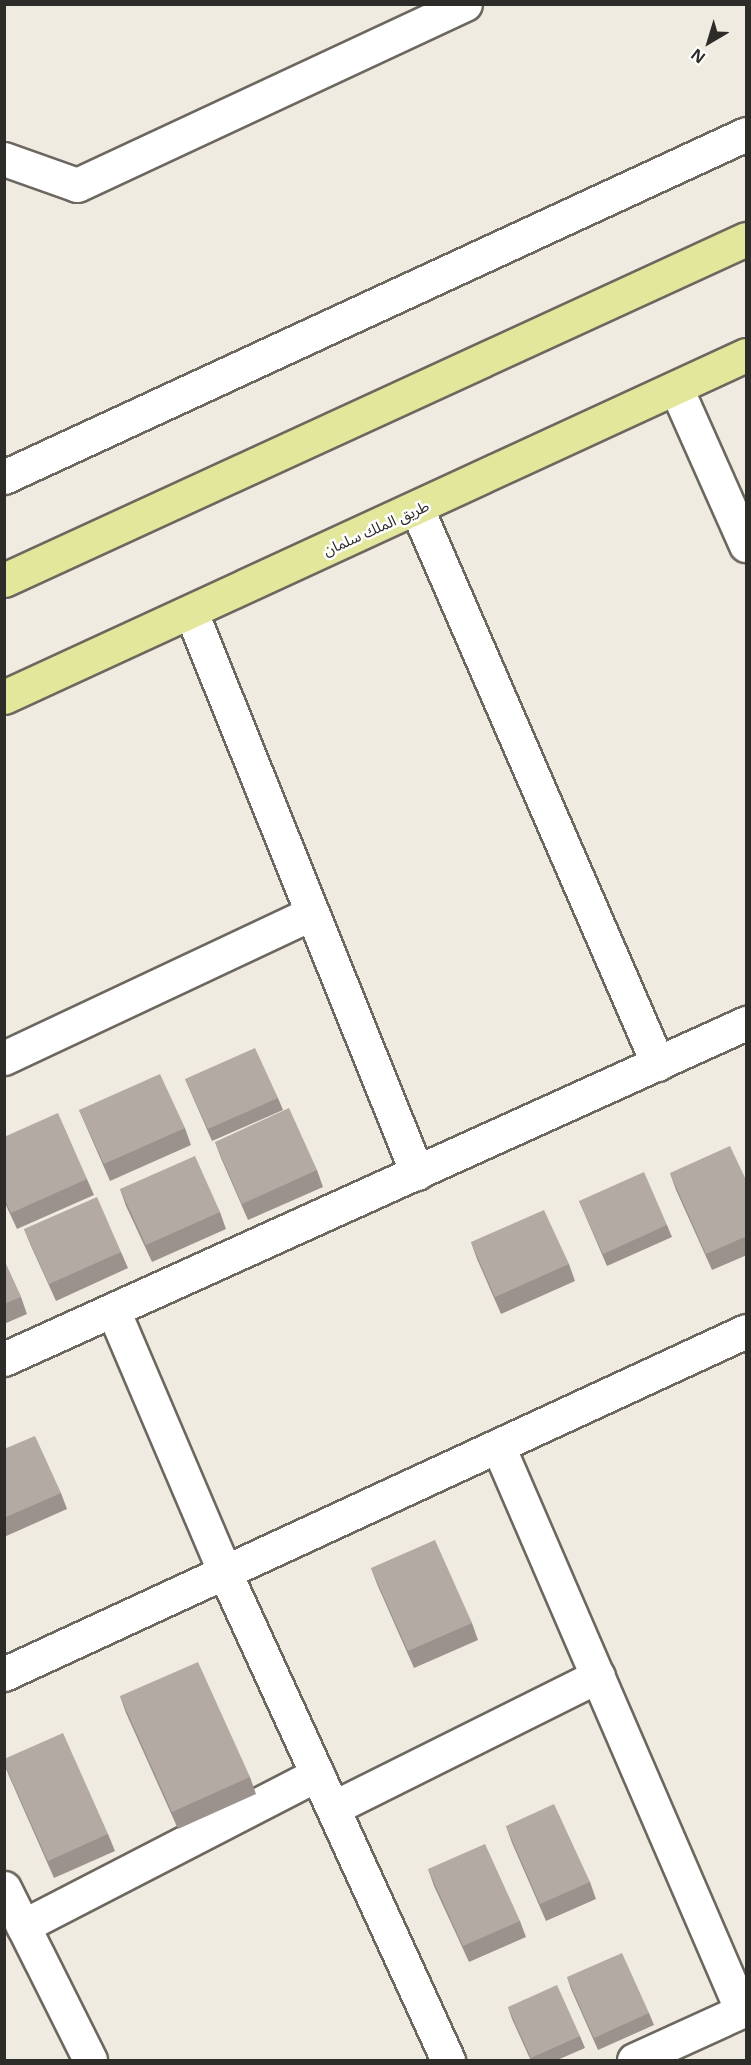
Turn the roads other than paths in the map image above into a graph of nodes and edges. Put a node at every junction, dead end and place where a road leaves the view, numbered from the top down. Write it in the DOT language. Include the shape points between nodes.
graph roads {
  1 [pos="465,4"];
  2 [pos="747,134"];
  3 [pos="4,159"];
  4 [pos="747,239"];
  5 [pos="747,355"];
  6 [pos="676,388"];
  7 [pos="4,477"];
  8 [pos="417,509"];
  9 [pos="747,545"];
  10 [pos="4,580"];
  11 [pos="191,612"];
  12 [pos="4,697"];
  13 [pos="312,913"];
  14 [pos="747,1023"];
  15 [pos="4,1058"];
  16 [pos="658,1064"];
  17 [pos="417,1173"];
  18 [pos="113,1310"];
  19 [pos="747,1331"];
  20 [pos="4,1359"];
  21 [pos="498,1446"];
  22 [pos="225,1573"];
  23 [pos="4,1674"];
  24 [pos="598,1676"];
  25 [pos="317,1774"];
  26 [pos="333,1808"];
  27 [pos="4,1888"];
  28 [pos="23,1926"];
  29 [pos="745,2010"];
  30 [pos="90,2061"];
  31 [pos="448,2061"];
  32 [pos="634,2061"];
  1 -- 3 [label="street" via="77,185"];
  2 -- 7 [label="street"];
  4 -- 10 [label="main road"];
  5 -- 6 [label="main road, طريق الملك سلمان"];
  6 -- 8 [label="main road, طريق الملك سلمان"];
  6 -- 9 [label="street"];
  8 -- 11 [label="main road, طريق الملك سلمان"];
  8 -- 16 [label="street"];
  11 -- 12 [label="main road, طريق الملك سلمان"];
  11 -- 13 [label="street"];
  13 -- 15 [label="street"];
  13 -- 17 [label="street"];
  14 -- 16 [label="street"];
  16 -- 17 [label="street"];
  17 -- 18 [label="street"];
  18 -- 20 [label="street"];
  18 -- 22 [label="street"];
  19 -- 21 [label="street"];
  21 -- 22 [label="street"];
  21 -- 24 [label="street"];
  22 -- 23 [label="street"];
  22 -- 25 [label="street"];
  24 -- 26 [label="street"];
  24 -- 29 [label="street"];
  25 -- 26 [label="street"];
  25 -- 28 [label="street"];
  26 -- 31 [label="street"];
  27 -- 28 [label="street"];
  28 -- 30 [label="street"];
  29 -- 32 [label="street"];
}
